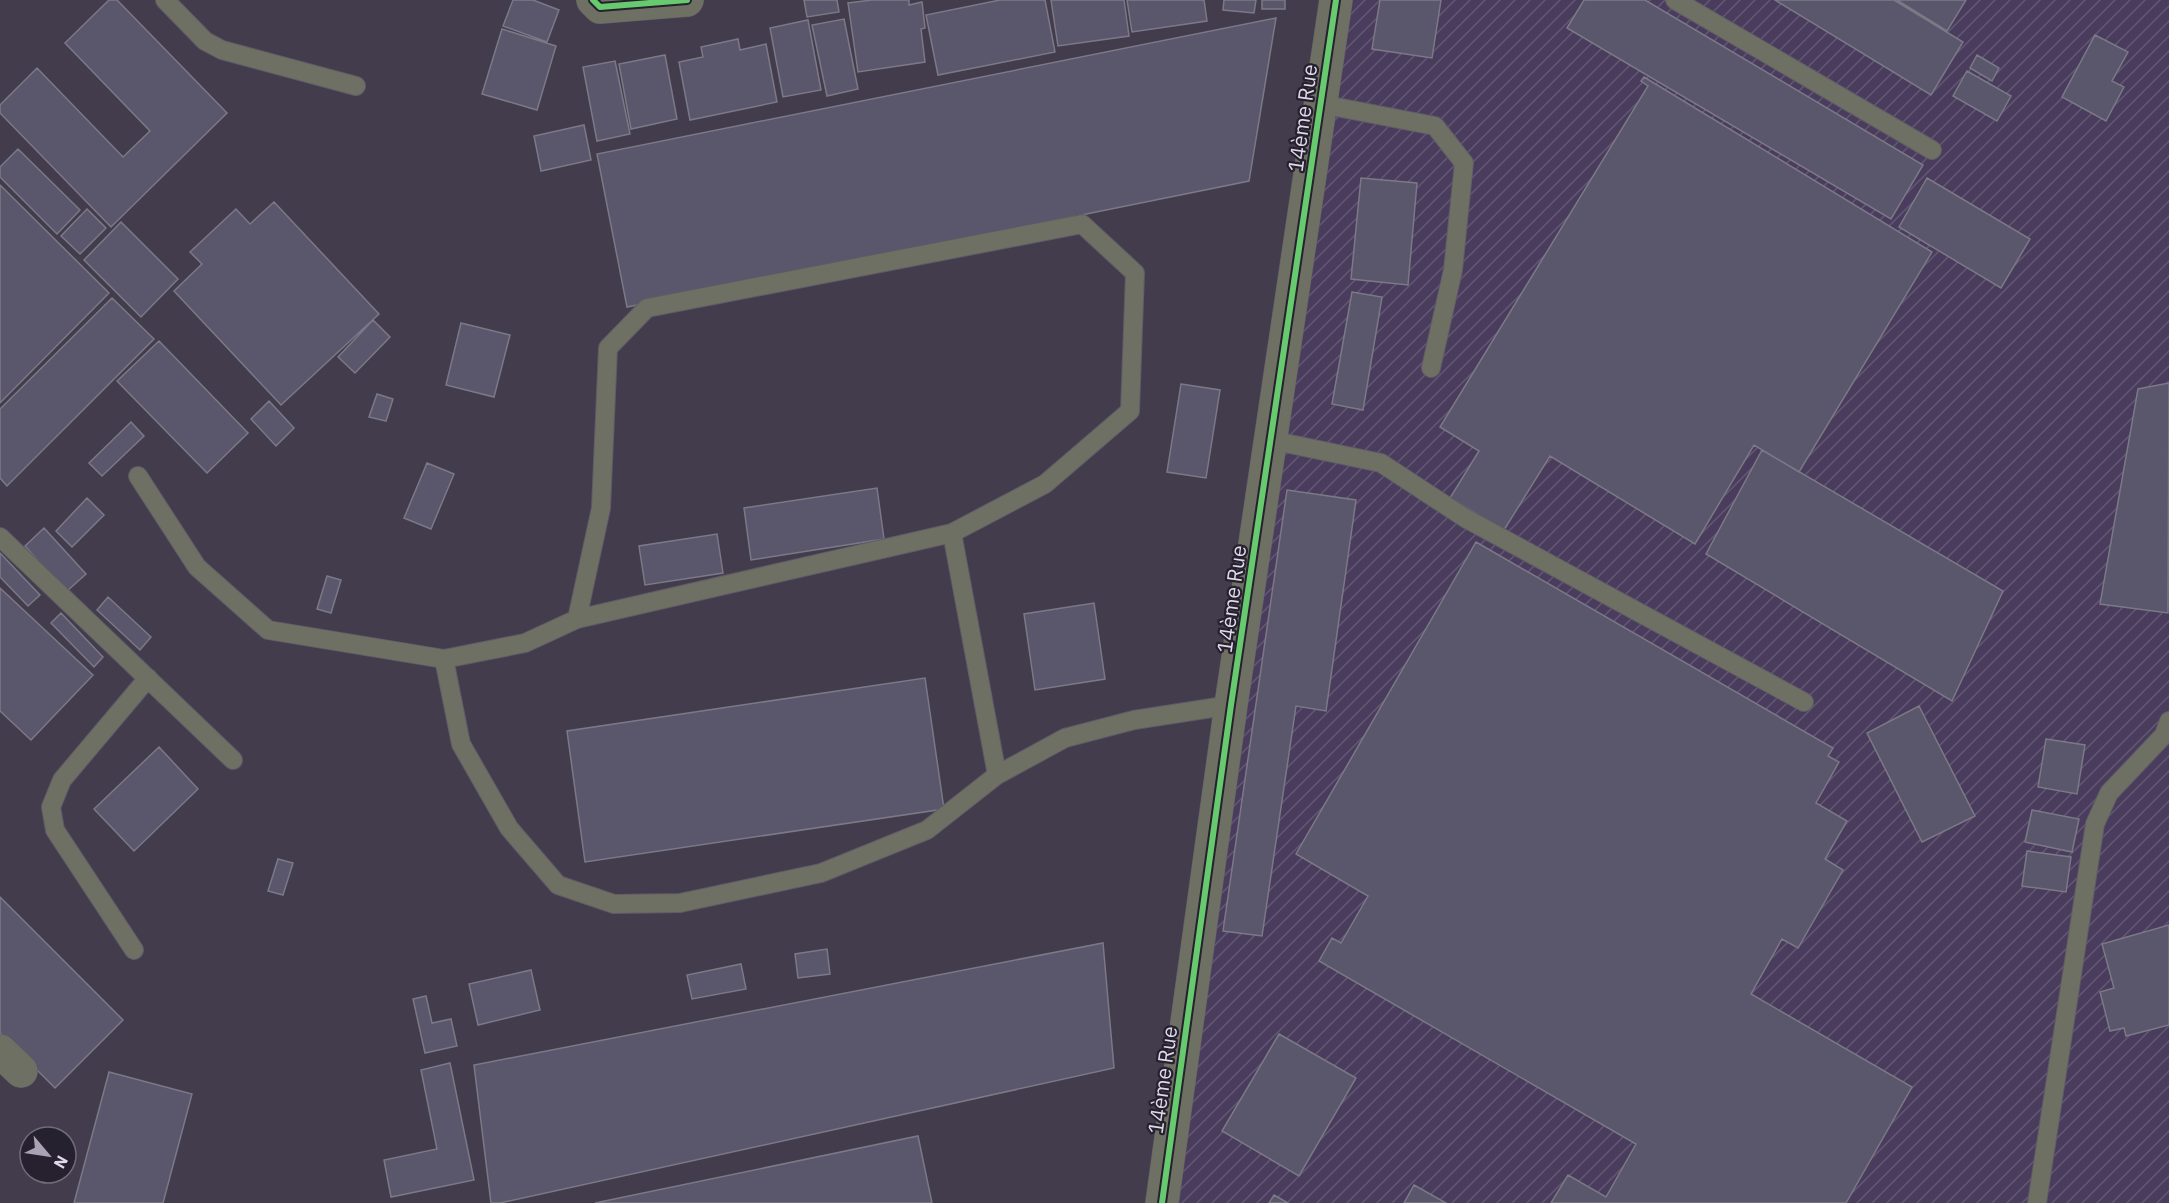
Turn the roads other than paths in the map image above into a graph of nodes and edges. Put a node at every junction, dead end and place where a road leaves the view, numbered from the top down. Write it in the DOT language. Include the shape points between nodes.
graph roads {
  1 [pos="165,0"];
  2 [pos="593,0"];
  3 [pos="687,0"];
  4 [pos="1336,0"];
  5 [pos="1675,0"];
  6 [pos="356,86"];
  7 [pos="1321,104"];
  8 [pos="1932,150"];
  9 [pos="1431,368"];
  10 [pos="1271,440"];
  11 [pos="138,476"];
  12 [pos="952,533"];
  13 [pos="0,537"];
  14 [pos="577,619"];
  15 [pos="444,659"];
  16 [pos="148,678"];
  17 [pos="1804,702"];
  18 [pos="1231,705"];
  19 [pos="2169,721"];
  20 [pos="234,760"];
  21 [pos="997,775"];
  22 [pos="134,950"];
  23 [pos="1162,1203"];
  24 [pos="2037,1203"];
  1 -- 6 [label="lane" via="205,41 222,50"];
  2 -- 3 [label="street" via="600,7"];
  4 -- 7 [label="street, 14ème Rue"];
  5 -- 8 [label="lane"];
  7 -- 9 [label="lane" via="1435,126 1464,163 1453,270"];
  7 -- 10 [label="street, 14ème Rue"];
  10 -- 17 [label="lane" via="1381,463 1465,518"];
  10 -- 18 [label="street, 14ème Rue"];
  11 -- 15 [label="lane" via="197,567 268,630"];
  12 -- 14 [label="lane"];
  12 -- 14 [label="lane" via="1045,484 1130,411 1135,273 1082,224 647,308 608,348 601,508"];
  12 -- 21 [label="lane"];
  13 -- 16 [label="lane"];
  14 -- 15 [label="lane" via="525,643"];
  15 -- 21 [label="lane" via="461,744 508,828 558,885 614,904 680,903 821,873 927,830"];
  16 -- 20 [label="lane"];
  16 -- 22 [label="lane" via="62,780 51,807 55,830"];
  18 -- 21 [label="lane" via="1134,720 1065,738"];
  18 -- 23 [label="street, 14ème Rue"];
  19 -- 24 [label="lane" via="2164,735 2109,793 2095,824"];
}
